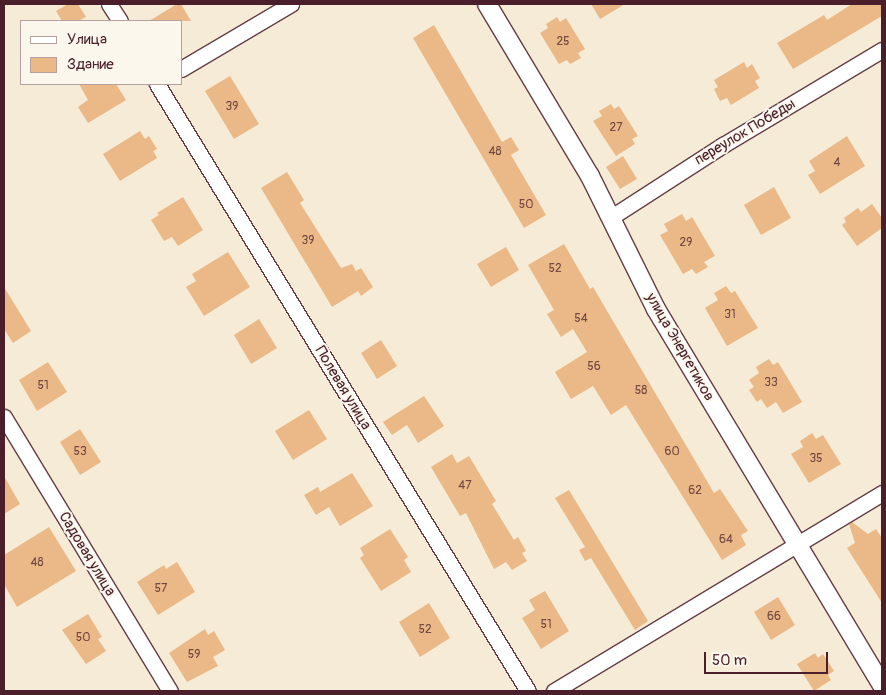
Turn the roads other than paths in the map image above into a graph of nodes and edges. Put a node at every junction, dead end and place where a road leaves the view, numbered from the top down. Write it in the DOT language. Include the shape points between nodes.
graph roads {
  1 [pos="109,4"];
  2 [pos="292,4"];
  3 [pos="487,4"];
  4 [pos="119,20"];
  5 [pos="882,50"];
  6 [pos="182,68"];
  7 [pos="158,85"];
  8 [pos="610,218"];
  9 [pos="4,417"];
  10 [pos="882,494"];
  11 [pos="796,543"];
  12 [pos="882,685"];
  13 [pos="170,691"];
  14 [pos="528,691"];
  15 [pos="554,691"];
  1 -- 4 [label="street"];
  2 -- 6 [label="street"];
  3 -- 8 [label="street, улица Энергетиков" via="590,176"];
  5 -- 8 [label="street, переулок Победы" via="723,145"];
  7 -- 14 [label="street, Полевая улица"];
  8 -- 11 [label="street, улица Энергетиков" via="656,309"];
  9 -- 13 [label="street, Садовая улица"];
  10 -- 11 [label="street"];
  11 -- 12 [label="street, улица Энергетиков"];
  11 -- 15 [label="street"];
}
